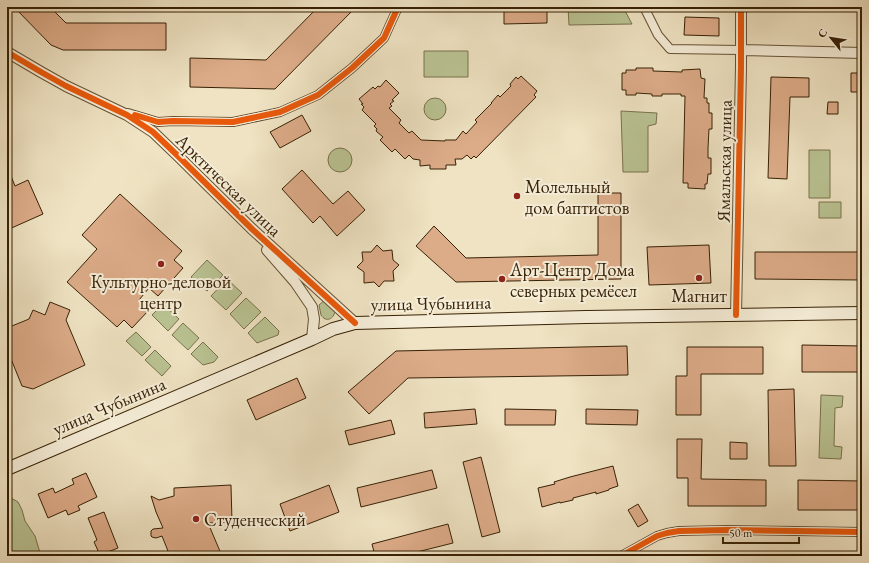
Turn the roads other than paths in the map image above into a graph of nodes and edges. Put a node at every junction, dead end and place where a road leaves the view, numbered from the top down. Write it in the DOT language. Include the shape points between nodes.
graph roads {
  1 [pos="398,7"];
  2 [pos="644,7"];
  3 [pos="741,7"];
  4 [pos="741,50"];
  5 [pos="7,52"];
  6 [pos="862,53"];
  7 [pos="112,107"];
  8 [pos="252,229"];
  9 [pos="862,313"];
  10 [pos="736,314"];
  11 [pos="355,323"];
  12 [pos="312,339"];
  13 [pos="7,469"];
  14 [pos="862,532"];
  15 [pos="621,556"];
  1 -- 7 [label="street" via="384,38 352,68 318,95 280,112 233,122 158,122"];
  2 -- 4 [label="street" via="658,35 670,49"];
  3 -- 4 [label="street, Ямальская улица"];
  4 -- 6 [label="street"];
  4 -- 10 [label="street, Ямальская улица"];
  5 -- 7 [label="street, Арктическая улица" via="66,86"];
  7 -- 8 [label="street, Арктическая улица" via="153,132"];
  8 -- 11 [label="street, Арктическая улица"];
  8 -- 12 [label="street, Арктическая улица" via="309,301 314,319"];
  9 -- 10 [label="main road, улица Чубынина"];
  10 -- 11 [label="main road, улица Чубынина"];
  11 -- 12 [label="main road, улица Чубынина" via="333,329"];
  12 -- 13 [label="main road, улица Чубынина"];
  14 -- 15 [label="street" via="679,531 657,536"];
}
